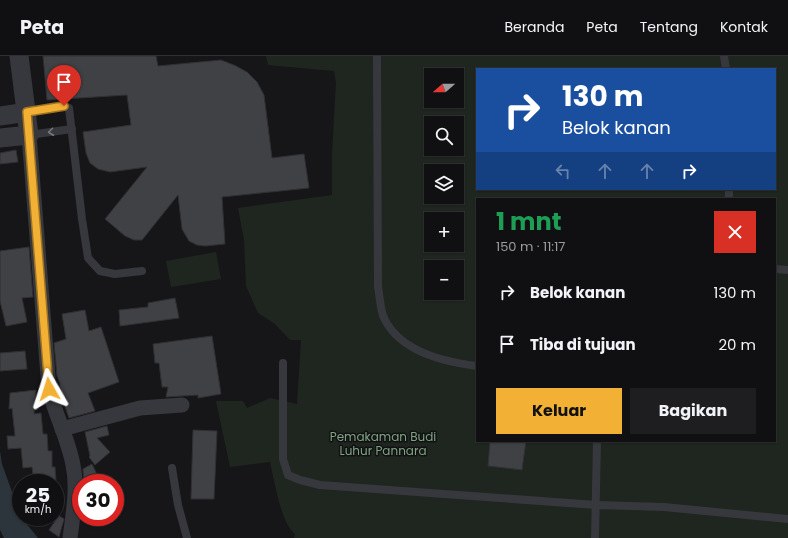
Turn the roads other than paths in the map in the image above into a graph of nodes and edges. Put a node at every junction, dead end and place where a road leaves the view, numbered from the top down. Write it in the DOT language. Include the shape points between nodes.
graph roads {
  1 [pos="19,56"];
  2 [pos="377,56"];
  3 [pos="724,56"];
  4 [pos="726,68"];
  5 [pos="27,112"];
  6 [pos="0,116"];
  7 [pos="72,129"];
  8 [pos="30,135"];
  9 [pos="0,138"];
  10 [pos="776,270"];
  11 [pos="788,270"];
  12 [pos="142,271"];
  13 [pos="283,363"];
  14 [pos="476,366"];
  15 [pos="182,406"];
  16 [pos="62,428"];
  17 [pos="597,442"];
  18 [pos="172,468"];
  19 [pos="596,505"];
  20 [pos="788,518"];
  21 [pos="70,538"];
  22 [pos="187,538"];
  23 [pos="596,538"];
  1 -- 5 [label="street"];
  2 -- 14 [label="lane" via="378,288 383,317 390,329 421,352 458,364"];
  3 -- 4 [label="lane"];
  5 -- 6 [label="street"];
  5 -- 7 [label="lane" via="64,106 69,108"];
  5 -- 8 [label="street"];
  7 -- 8 [label="lane, one-way"];
  7 -- 12 [label="lane" via="88,258 100,271 115,274"];
  8 -- 9 [label="street"];
  8 -- 16 [label="street" via="49,389 53,408"];
  10 -- 11 [label="lane"];
  13 -- 19 [label="lane" via="283,459 288,475 320,485"];
  15 -- 16 [label="street" via="140,408"];
  16 -- 21 [label="street" via="74,466 75,492"];
  17 -- 19 [label="lane"];
  18 -- 22 [label="lane"];
  19 -- 20 [label="lane" via="664,507"];
  19 -- 23 [label="lane"];
}
